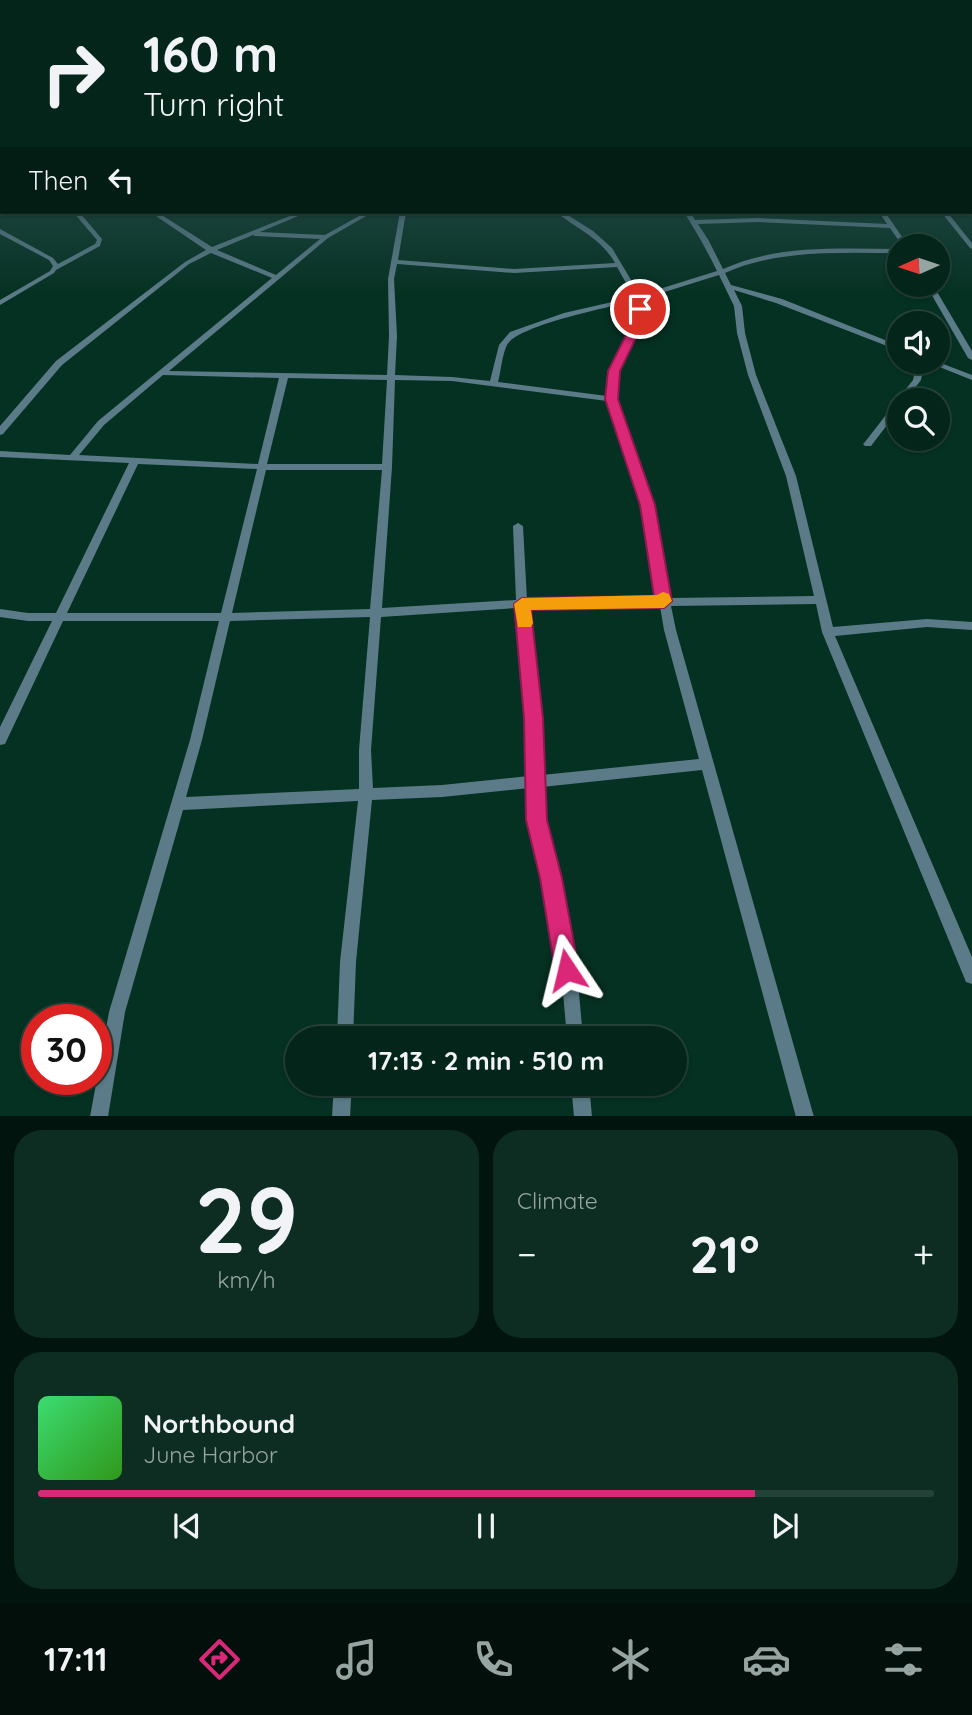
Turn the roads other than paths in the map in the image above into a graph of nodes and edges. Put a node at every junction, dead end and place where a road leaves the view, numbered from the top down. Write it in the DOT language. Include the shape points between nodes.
graph roads {
  1 [pos="78,214"];
  2 [pos="156,214"];
  3 [pos="299,214"];
  4 [pos="363,214"];
  5 [pos="403,214"];
  6 [pos="562,214"];
  7 [pos="688,214"];
  8 [pos="884,214"];
  9 [pos="946,214"];
  10 [pos="692,222"];
  11 [pos="893,226"];
  12 [pos="0,231"];
  13 [pos="250,234"];
  14 [pos="898,234"];
  15 [pos="326,237"];
  16 [pos="972,247"];
  17 [pos="211,250"];
  18 [pos="887,251"];
  19 [pos="394,262"];
  20 [pos="619,265"];
  21 [pos="54,269"];
  22 [pos="721,272"];
  23 [pos="278,278"];
  24 [pos="727,286"];
  25 [pos="638,298"];
  26 [pos="938,298"];
  27 [pos="0,303"];
  28 [pos="887,344"];
  29 [pos="968,344"];
  30 [pos="972,358"];
  31 [pos="950,370"];
  32 [pos="163,373"];
  33 [pos="284,376"];
  34 [pos="391,378"];
  35 [pos="972,379"];
  36 [pos="494,383"];
  37 [pos="611,399"];
  38 [pos="887,418"];
  39 [pos="0,432"];
  40 [pos="868,444"];
  41 [pos="0,454"];
  42 [pos="73,457"];
  43 [pos="135,460"];
  44 [pos="264,467"];
  45 [pos="387,467"];
  46 [pos="518,526"];
  47 [pos="819,600"];
  48 [pos="664,601"];
  49 [pos="522,604"];
  50 [pos="0,613"];
  51 [pos="375,613"];
  52 [pos="61,617"];
  53 [pos="225,617"];
  54 [pos="972,626"];
  55 [pos="828,632"];
  56 [pos="0,740"];
  57 [pos="708,764"];
  58 [pos="534,780"];
  59 [pos="366,793"];
  60 [pos="178,804"];
  61 [pos="970,964"];
  62 [pos="345,1026"];
  63 [pos="573,1026"];
  64 [pos="342,1096"];
  65 [pos="581,1096"];
  66 [pos="99,1116"];
  67 [pos="341,1116"];
  68 [pos="583,1116"];
  69 [pos="805,1116"];
  1 -- 21 [label="street" via="100,240 98,245"];
  2 -- 17 [label="street"];
  3 -- 13 [label="street"];
  4 -- 15 [label="street"];
  5 -- 19 [label="street"];
  6 -- 20 [label="street" via="602,240"];
  7 -- 10 [label="street"];
  8 -- 11 [label="street"];
  9 -- 16 [label="street"];
  10 -- 11 [label="street"];
  10 -- 22 [label="street"];
  11 -- 14 [label="street"];
  12 -- 21 [label="street" via="51,259"];
  13 -- 15 [label="street"];
  13 -- 17 [label="street"];
  15 -- 23 [label="street"];
  17 -- 23 [label="street"];
  17 -- 39 [label="street" via="187,263 59,363"];
  18 -- 22 [label="street" via="777,256"];
  19 -- 20 [label="street" via="506,271"];
  19 -- 34 [label="street"];
  20 -- 25 [label="street"];
  21 -- 27 [label="street"];
  22 -- 24 [label="street"];
  22 -- 25 [label="street"];
  23 -- 32 [label="street"];
  24 -- 28 [label="street" via="779,301"];
  24 -- 47 [label="street" via="738,306 752,375 791,476"];
  25 -- 36 [label="street" via="513,334 503,345"];
  25 -- 37 [label="street" via="638,321 614,371"];
  26 -- 29 [label="street"];
  29 -- 30 [label="street"];
  31 -- 35 [label="street"];
  32 -- 33 [label="street"];
  32 -- 42 [label="street" via="101,423"];
  33 -- 34 [label="street"];
  33 -- 44 [label="street"];
  34 -- 36 [label="street"];
  34 -- 45 [label="street"];
  36 -- 37 [label="street"];
  37 -- 48 [label="street" via="648,505"];
  38 -- 40 [label="street"];
  41 -- 42 [label="street"];
  42 -- 43 [label="street"];
  43 -- 44 [label="street"];
  43 -- 52 [label="street"];
  44 -- 45 [label="street"];
  44 -- 53 [label="street"];
  45 -- 51 [label="street"];
  46 -- 49 [label="street"];
  47 -- 48 [label="street"];
  47 -- 55 [label="street"];
  48 -- 49 [label="street"];
  48 -- 57 [label="street"];
  49 -- 51 [label="street"];
  49 -- 58 [label="street"];
  50 -- 52 [label="street"];
  51 -- 53 [label="street"];
  51 -- 59 [label="street"];
  52 -- 53 [label="street"];
  52 -- 56 [label="street"];
  53 -- 60 [label="street"];
  54 -- 55 [label="street" via="927,623"];
  55 -- 61 [label="street"];
  57 -- 58 [label="street"];
  57 -- 69 [label="street"];
  58 -- 59 [label="street" via="442,792"];
  58 -- 63 [label="street"];
  59 -- 60 [label="street"];
  59 -- 62 [label="street"];
  60 -- 66 [label="street" via="117,1012"];
  64 -- 67 [label="street"];
  65 -- 68 [label="street"];
}
